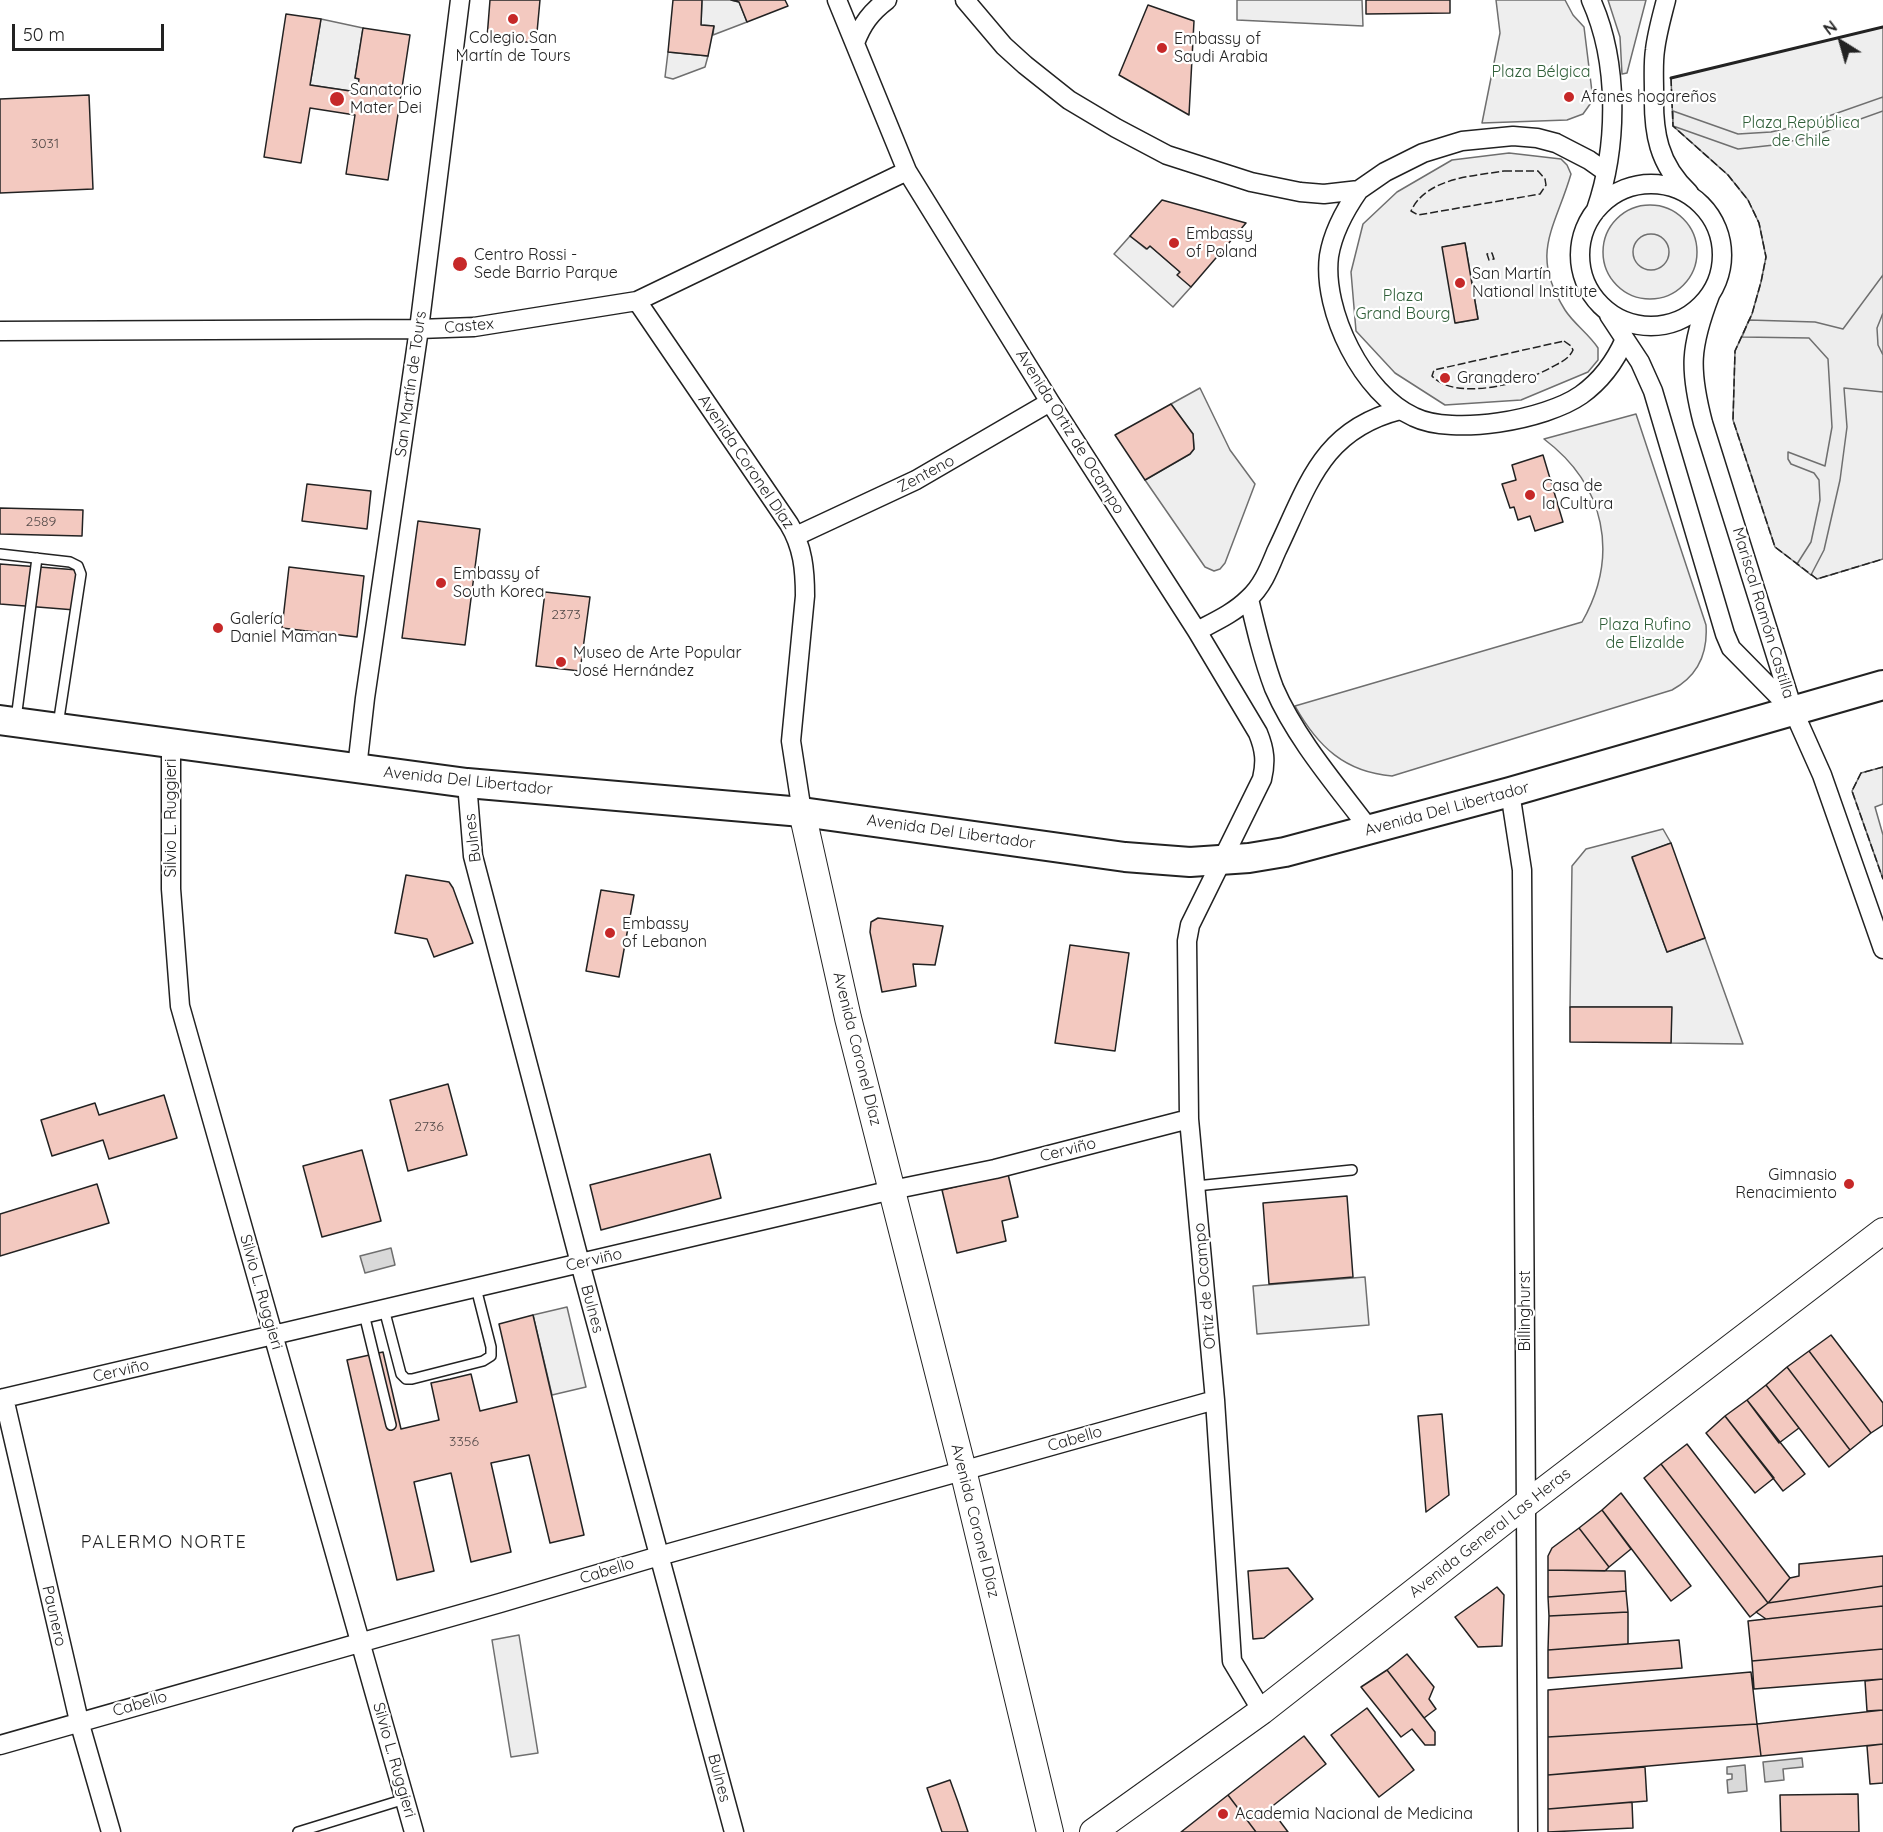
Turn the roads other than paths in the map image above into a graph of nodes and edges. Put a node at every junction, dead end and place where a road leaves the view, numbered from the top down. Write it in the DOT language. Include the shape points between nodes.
graph roads {
  1 [pos="460,0"];
  2 [pos="837,0"];
  3 [pos="887,0"];
  4 [pos="1591,0"];
  5 [pos="1666,0"];
  6 [pos="964,1"];
  7 [pos="855,43"];
  8 [pos="907,171"];
  9 [pos="1606,172"];
  10 [pos="1359,190"];
  11 [pos="1694,199"];
  12 [pos="1596,211"];
  13 [pos="1710,295"];
  14 [pos="637,301"];
  15 [pos="1609,315"];
  16 [pos="419,329"];
  17 [pos="0,331"];
  18 [pos="1625,339"];
  19 [pos="1050,402"];
  20 [pos="1400,410"];
  21 [pos="796,536"];
  22 [pos="0,554"];
  23 [pos="37,558"];
  24 [pos="1249,599"];
  25 [pos="1197,631"];
  26 [pos="1883,685"];
  27 [pos="1793,710"];
  28 [pos="8,721"];
  29 [pos="58,727"];
  30 [pos="171,743"];
  31 [pos="357,768"];
  32 [pos="467,783"];
  33 [pos="1510,792"];
  34 [pos="802,812"];
  35 [pos="1370,830"];
  36 [pos="1222,860"];
  37 [pos="1883,949"];
  38 [pos="1189,1119"];
  39 [pos="1352,1170"];
  40 [pos="1196,1186"];
  41 [pos="892,1190"];
  42 [pos="1883,1231"];
  43 [pos="580,1263"];
  44 [pos="476,1288"];
  45 [pos="384,1309"];
  46 [pos="364,1314"];
  47 [pos="273,1335"];
  48 [pos="2,1398"];
  49 [pos="1215,1400"];
  50 [pos="391,1425"];
  51 [pos="963,1470"];
  52 [pos="1526,1504"];
  53 [pos="660,1556"];
  54 [pos="361,1642"];
  55 [pos="1262,1711"];
  56 [pos="79,1721"];
  57 [pos="0,1745"];
  58 [pos="405,1799"];
  59 [pos="111,1832"];
  60 [pos="298,1832"];
  61 [pos="414,1832"];
  62 [pos="734,1832"];
  63 [pos="1050,1832"];
  64 [pos="1093,1832"];
  65 [pos="1528,1832"];
  1 -- 16 [label="street, San Martín de Tours"];
  2 -- 7 [label="street, Avenida Ortiz de Ocampo"];
  3 -- 7 [label="street" via="867,18"];
  4 -- 9 [label="street" via="1605,45 1612,93"];
  5 -- 11 [label="street" via="1655,50 1655,132 1674,176"];
  6 -- 10 [label="street" via="1004,46 1069,100 1167,155 1251,182 1300,192"];
  7 -- 8 [label="street, Avenida Ortiz de Ocampo"];
  8 -- 14 [label="street, Castex"];
  8 -- 19 [label="street, Avenida Ortiz de Ocampo"];
  9 -- 10 [label="street" via="1556,143 1538,138 1491,137 1423,153"];
  9 -- 12 [label="street"];
  10 -- 20 [label="street" via="1343,212 1329,256 1331,297 1338,324 1355,359"];
  11 -- 12 [label="street" via="1680,190 1646,185 1615,195"];
  11 -- 13 [label="street" via="1714,222 1722,246 1721,270"];
  12 -- 15 [label="street" via="1584,234 1581,263 1590,291"];
  13 -- 15 [label="street" via="1692,313 1665,325 1636,324"];
  13 -- 27 [label="street, Mariscal Ramón Castilla" via="1693,353 1698,403"];
  14 -- 16 [label="street, Castex" via="474,327"];
  14 -- 21 [label="street, Avenida Coronel Díaz"];
  15 -- 18 [label="street, Mariscal Ramón Castilla"];
  16 -- 17 [label="street, Castex"];
  16 -- 31 [label="street, San Martín de Tours"];
  18 -- 20 [label="street" via="1610,367 1589,389 1562,406 1535,415 1490,423 1449,424 1416,418"];
  18 -- 27 [label="street, Mariscal Ramón Castilla" via="1653,391 1731,648"];
  19 -- 21 [label="street, Zenteno" via="916,480"];
  19 -- 25 [label="street, Avenida Ortiz de Ocampo"];
  20 -- 24 [label="street" via="1361,424 1325,456 1264,580"];
  21 -- 34 [label="street, Avenida Coronel Díaz" via="804,564 804,596 791,741"];
  22 -- 23 [label="lane"];
  23 -- 28 [label="lane"];
  23 -- 29 [label="lane" via="70,562 78,566 81,574"];
  24 -- 25 [label="street"];
  24 -- 35 [label="street" via="1275,690 1304,741"];
  25 -- 36 [label="street, Avenida Ortiz de Ocampo" via="1264,747 1262,779"];
  26 -- 27 [label="main road, Avenida Del Libertador"];
  27 -- 33 [label="main road, Avenida Del Libertador"];
  27 -- 37 [label="street" via="1822,775"];
  28 -- 29 [label="main road, Avenida Del Libertador"];
  29 -- 30 [label="main road, Avenida Del Libertador"];
  30 -- 31 [label="main road, Avenida Del Libertador"];
  30 -- 47 [label="street, Silvio L. Ruggieri" via="171,889 180,1006"];
  31 -- 32 [label="main road, Avenida Del Libertador"];
  32 -- 34 [label="main road, Avenida Del Libertador"];
  32 -- 43 [label="street, Bulnes" via="473,856"];
  33 -- 35 [label="main road, Avenida Del Libertador"];
  33 -- 52 [label="street, Billinghurst" via="1522,870"];
  34 -- 36 [label="main road, Avenida Del Libertador" via="1125,856 1190,862"];
  34 -- 41 [label="main road, Avenida Coronel Díaz"];
  35 -- 36 [label="main road, Avenida Del Libertador" via="1285,852"];
  36 -- 38 [label="street, Ortiz de Ocampo" via="1190,926 1187,941"];
  38 -- 40 [label="street, Ortiz de Ocampo"];
  38 -- 41 [label="street, Cerviño" via="995,1169"];
  39 -- 40 [label="lane"];
  40 -- 49 [label="street, Ortiz de Ocampo"];
  41 -- 43 [label="street, Cerviño"];
  41 -- 51 [label="main road, Avenida Coronel Díaz"];
  42 -- 52 [label="main road, Avenida General Las Heras"];
  43 -- 44 [label="street, Cerviño"];
  43 -- 53 [label="street, Bulnes"];
  44 -- 45 [label="street, Cerviño"];
  44 -- 45 [label="lane" via="491,1356 412,1379 401,1374"];
  45 -- 46 [label="street, Cerviño"];
  46 -- 47 [label="street, Cerviño"];
  46 -- 50 [label="lane"];
  47 -- 48 [label="street, Cerviño"];
  47 -- 54 [label="street, Silvio L. Ruggieri"];
  48 -- 56 [label="street, Paunero"];
  49 -- 51 [label="street, Cabello"];
  49 -- 55 [label="street, Ortiz de Ocampo" via="1232,1661"];
  51 -- 53 [label="street, Cabello"];
  51 -- 63 [label="main road, Avenida Coronel Díaz"];
  52 -- 55 [label="main road, Avenida General Las Heras"];
  52 -- 65 [label="street, Billinghurst"];
  53 -- 54 [label="street, Cabello"];
  53 -- 62 [label="street, Bulnes"];
  54 -- 56 [label="street, Cabello"];
  54 -- 58 [label="street, Silvio L. Ruggieri"];
  55 -- 64 [label="main road, Avenida General Las Heras"];
  56 -- 57 [label="street, Cabello"];
  56 -- 59 [label="street, Paunero"];
  58 -- 60 [label="lane"];
  58 -- 61 [label="street, Silvio L. Ruggieri"];
}
